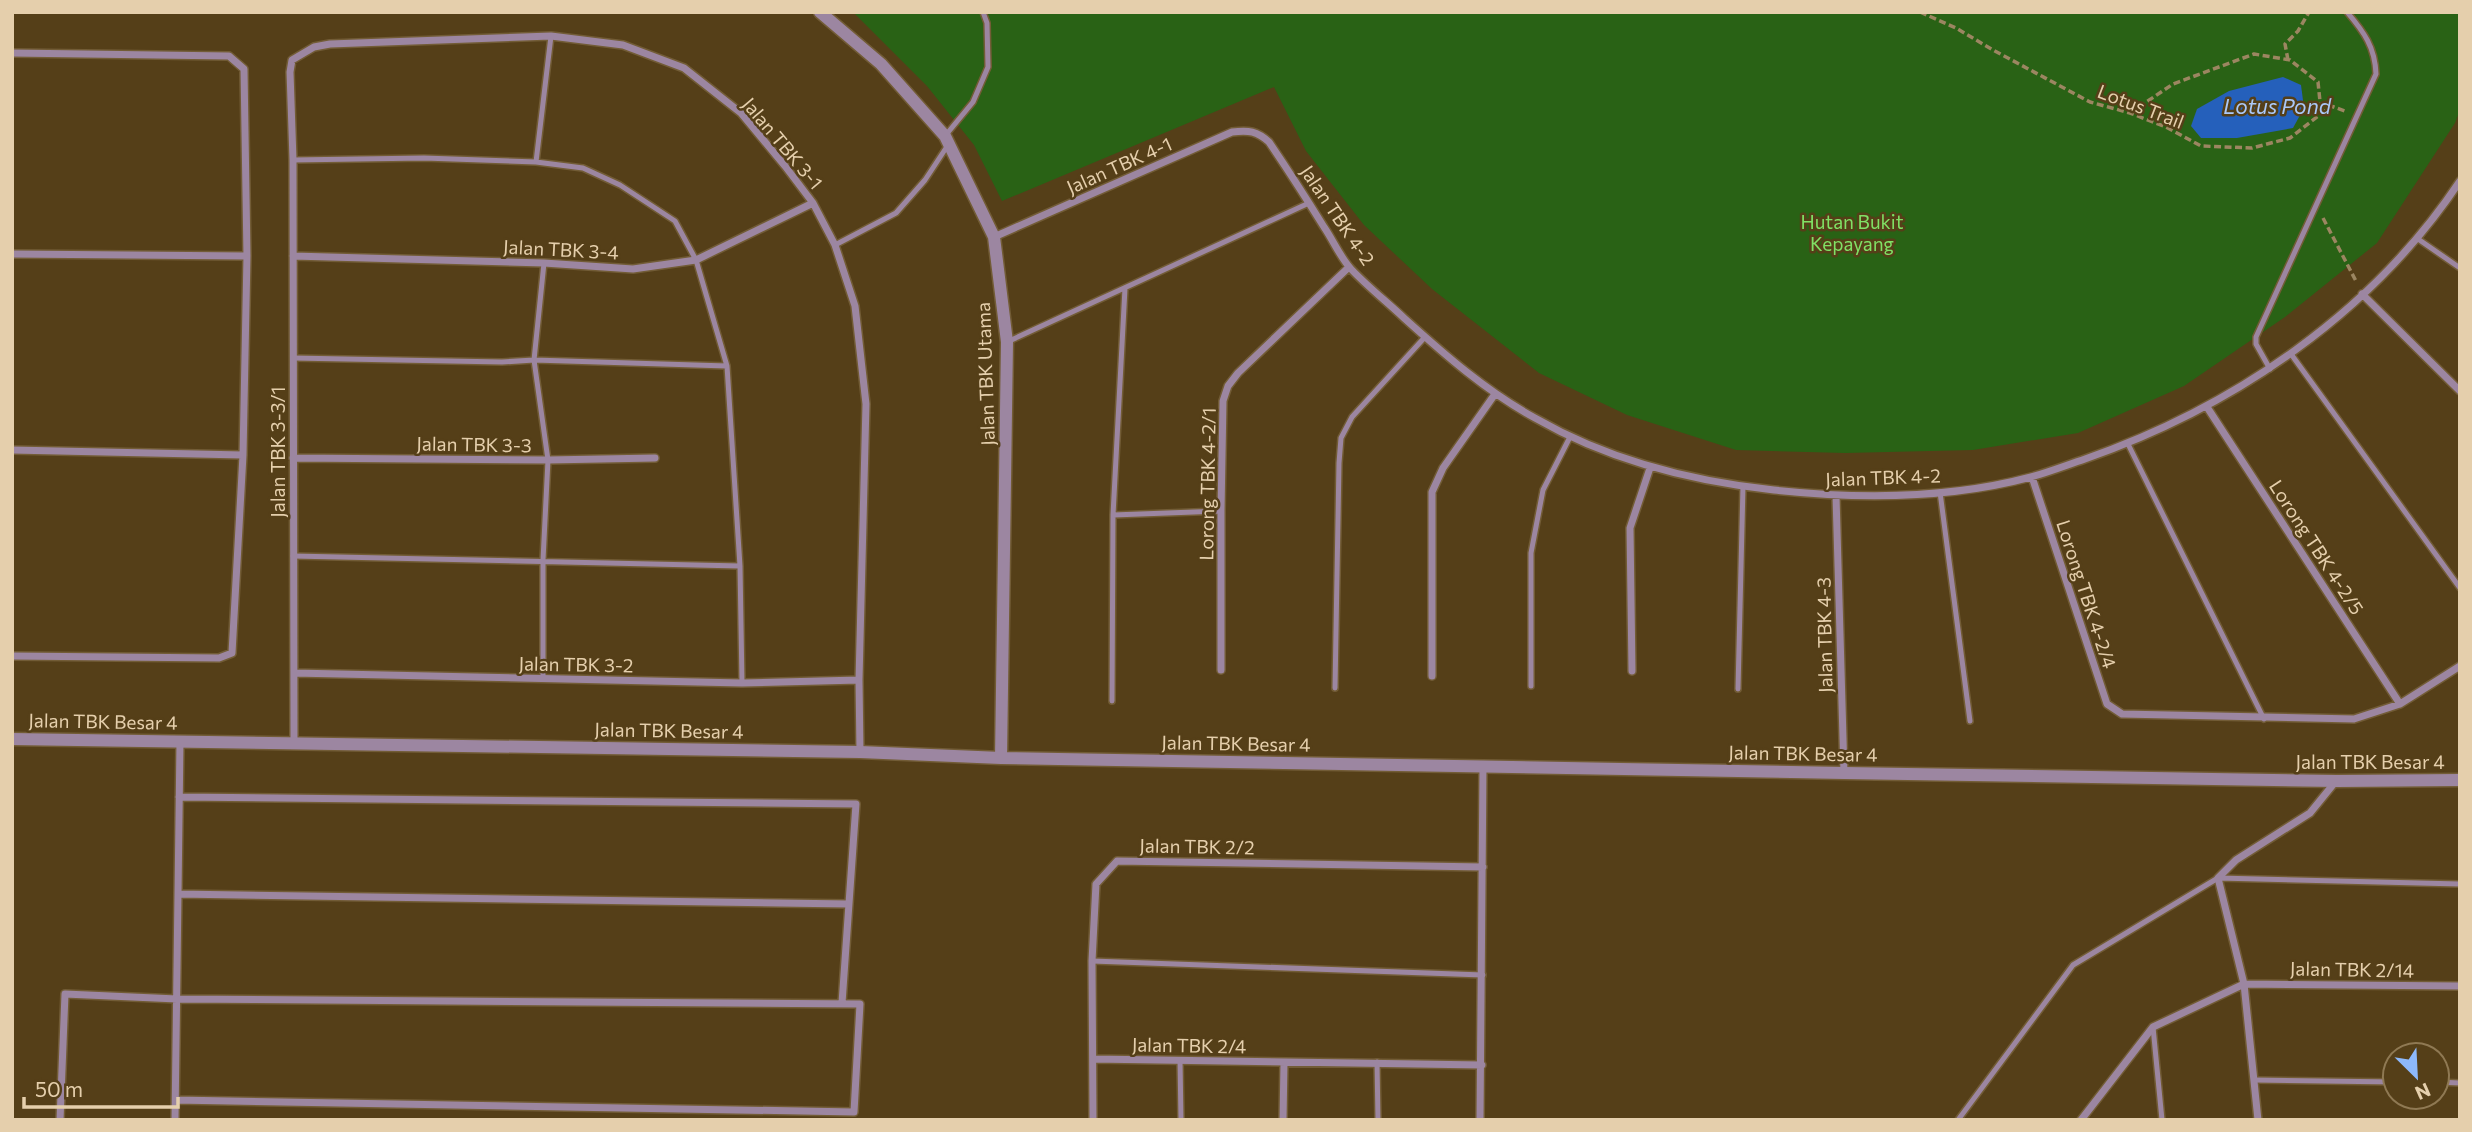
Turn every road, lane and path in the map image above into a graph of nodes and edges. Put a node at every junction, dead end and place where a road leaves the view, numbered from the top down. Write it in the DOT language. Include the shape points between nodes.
graph roads {
  1 [pos="820,12"];
  2 [pos="983,12"];
  3 [pos="1920,12"];
  4 [pos="2309,12"];
  5 [pos="2347,12"];
  6 [pos="551,36"];
  7 [pos="12,53"];
  8 [pos="2288,60"];
  9 [pos="2321,112"];
  10 [pos="2130,113"];
  11 [pos="2358,116"];
  12 [pos="1258,132"];
  13 [pos="947,139"];
  14 [pos="293,160"];
  15 [pos="536,162"];
  16 [pos="2460,181"];
  17 [pos="813,203"];
  18 [pos="1309,203"];
  19 [pos="2317,208"];
  20 [pos="994,237"];
  21 [pos="2418,239"];
  22 [pos="835,245"];
  23 [pos="12,254"];
  24 [pos="247,256"];
  25 [pos="293,256"];
  26 [pos="696,260"];
  27 [pos="544,263"];
  28 [pos="1349,267"];
  29 [pos="2460,268"];
  30 [pos="1125,288"];
  31 [pos="2362,294"];
  32 [pos="1425,337"];
  33 [pos="1007,342"];
  34 [pos="2291,354"];
  35 [pos="293,358"];
  36 [pos="534,360"];
  37 [pos="727,366"];
  38 [pos="2270,369"];
  39 [pos="2460,391"];
  40 [pos="1495,394"];
  41 [pos="2207,407"];
  42 [pos="1570,437"];
  43 [pos="2128,444"];
  44 [pos="12,450"];
  45 [pos="243,454"];
  46 [pos="293,458"];
  47 [pos="655,458"];
  48 [pos="548,460"];
  49 [pos="1650,468"];
  50 [pos="2032,477"];
  51 [pos="1743,486"];
  52 [pos="1940,492"];
  53 [pos="1836,496"];
  54 [pos="1220,511"];
  55 [pos="1113,515"];
  56 [pos="293,556"];
  57 [pos="543,561"];
  58 [pos="740,566"];
  59 [pos="2460,588"];
  60 [pos="12,656"];
  61 [pos="2460,666"];
  62 [pos="1222,670"];
  63 [pos="1632,671"];
  64 [pos="293,673"];
  65 [pos="1432,676"];
  66 [pos="543,679"];
  67 [pos="859,680"];
  68 [pos="742,683"];
  69 [pos="1531,686"];
  70 [pos="1335,688"];
  71 [pos="1738,689"];
  72 [pos="1112,701"];
  73 [pos="2400,704"];
  74 [pos="2264,719"];
  75 [pos="1970,721"];
  76 [pos="12,739"];
  77 [pos="180,743"];
  78 [pos="294,743"];
  79 [pos="860,752"];
  80 [pos="1001,758"];
  81 [pos="1483,766"];
  82 [pos="1844,773"];
  83 [pos="2460,780"];
  84 [pos="2337,781"];
  85 [pos="179,797"];
  86 [pos="1483,867"];
  87 [pos="2218,878"];
  88 [pos="2460,884"];
  89 [pos="178,894"];
  90 [pos="849,904"];
  91 [pos="1093,961"];
  92 [pos="1483,975"];
  93 [pos="2244,984"];
  94 [pos="2460,986"];
  95 [pos="177,999"];
  96 [pos="842,1003"];
  97 [pos="2153,1027"];
  98 [pos="1093,1059"];
  99 [pos="1180,1060"];
  100 [pos="1377,1062"];
  101 [pos="1284,1063"];
  102 [pos="1482,1065"];
  103 [pos="2253,1080"];
  104 [pos="2381,1082"];
  105 [pos="176,1100"];
  106 [pos="60,1120"];
  107 [pos="176,1120"];
  108 [pos="1093,1120"];
  109 [pos="1181,1120"];
  110 [pos="1283,1120"];
  111 [pos="1378,1120"];
  112 [pos="1480,1120"];
  113 [pos="1958,1120"];
  114 [pos="2081,1120"];
  115 [pos="2162,1120"];
  116 [pos="2258,1120"];
  1 -- 13 [label="street, Jalan TBK Utama" via="881,64"];
  2 -- 13 [label="lane" via="988,66 972,102"];
  3 -- 10 [label="path, Lotus Trail" via="1956,27 2090,102"];
  4 -- 8 [label="path" via="2285,44"];
  5 -- 11 [label="lane" via="2375,57 2376,74"];
  6 -- 14 [label="street, Jalan TBK 3-1" via="330,44 301,53 289,72"];
  6 -- 15 [label="lane"];
  6 -- 17 [label="street, Jalan TBK 3-1" via="623,45 684,68 741,113"];
  7 -- 24 [label="street" via="229,56 244,69"];
  8 -- 9 [label="path" via="2318,82"];
  8 -- 10 [label="path" via="2254,54 2173,84"];
  9 -- 10 [label="path, Lotus Trail" via="2290,138 2252,148 2201,146"];
  9 -- 11 [label="path" via="2331,106"];
  11 -- 19 [label="lane"];
  12 -- 18 [label="street, Jalan TBK 4-2"];
  12 -- 20 [label="street, Jalan TBK 4-1" via="1232,132"];
  13 -- 20 [label="street, Jalan TBK Utama"];
  13 -- 22 [label="lane" via="925,180 897,214"];
  14 -- 15 [label="lane"];
  14 -- 25 [label="street, Jalan TBK 3-3/1"];
  15 -- 26 [label="lane" via="583,169 620,185 675,221"];
  16 -- 21 [label="street, Jalan TBK 4-2"];
  17 -- 22 [label="street, Jalan TBK 3-1"];
  17 -- 26 [label="street, Jalan TBK 3-4"];
  18 -- 28 [label="street, Jalan TBK 4-2"];
  18 -- 30 [label="lane"];
  19 -- 31 [label="path"];
  19 -- 38 [label="lane" via="2256,337"];
  20 -- 33 [label="street, Jalan TBK Utama"];
  21 -- 29 [label="lane"];
  21 -- 31 [label="street, Jalan TBK 4-2"];
  22 -- 67 [label="street, Jalan TBK 3-1" via="855,306 866,404"];
  23 -- 24 [label="street"];
  24 -- 45 [label="street"];
  25 -- 27 [label="street, Jalan TBK 3-4"];
  25 -- 35 [label="street, Jalan TBK 3-3/1"];
  26 -- 27 [label="street, Jalan TBK 3-4" via="633,269"];
  26 -- 37 [label="lane"];
  27 -- 36 [label="lane"];
  28 -- 32 [label="street, Jalan TBK 4-2"];
  28 -- 54 [label="street, Lorong TBK 4-2/1" via="1228,386 1223,401"];
  30 -- 33 [label="lane"];
  30 -- 55 [label="lane"];
  31 -- 34 [label="street, Jalan TBK 4-2"];
  31 -- 39 [label="street"];
  32 -- 40 [label="street, Jalan TBK 4-2"];
  32 -- 70 [label="lane" via="1352,417 1341,438"];
  33 -- 80 [label="street, Jalan TBK Utama"];
  34 -- 38 [label="street, Jalan TBK 4-2"];
  34 -- 59 [label="lane"];
  35 -- 36 [label="lane"];
  35 -- 46 [label="street, Jalan TBK 3-3/1"];
  36 -- 37 [label="lane"];
  36 -- 48 [label="lane"];
  37 -- 58 [label="lane"];
  38 -- 41 [label="street, Jalan TBK 4-2"];
  40 -- 42 [label="street, Jalan TBK 4-2"];
  40 -- 65 [label="street" via="1443,468 1432,492"];
  41 -- 43 [label="street, Jalan TBK 4-2"];
  41 -- 73 [label="street, Lorong TBK 4-2/5"];
  42 -- 49 [label="street, Jalan TBK 4-2"];
  42 -- 69 [label="lane" via="1543,490 1531,553"];
  43 -- 50 [label="street, Jalan TBK 4-2"];
  43 -- 74 [label="lane"];
  44 -- 45 [label="street"];
  45 -- 60 [label="street" via="232,653 219,658"];
  46 -- 48 [label="street, Jalan TBK 3-3"];
  46 -- 56 [label="street, Jalan TBK 3-3/1"];
  47 -- 48 [label="street, Jalan TBK 3-3"];
  48 -- 57 [label="lane"];
  49 -- 51 [label="street, Jalan TBK 4-2"];
  49 -- 63 [label="street" via="1630,527"];
  50 -- 52 [label="street, Jalan TBK 4-2"];
  50 -- 74 [label="street, Lorong TBK 4-2/4" via="2107,704 2122,714"];
  51 -- 53 [label="street, Jalan TBK 4-2"];
  51 -- 71 [label="lane"];
  52 -- 53 [label="street, Jalan TBK 4-2"];
  52 -- 75 [label="lane"];
  53 -- 82 [label="street, Jalan TBK 4-3"];
  54 -- 55 [label="lane"];
  54 -- 62 [label="street, Lorong TBK 4-2/1"];
  55 -- 72 [label="lane"];
  56 -- 57 [label="lane"];
  56 -- 64 [label="street, Jalan TBK 3-3/1"];
  57 -- 58 [label="lane"];
  57 -- 66 [label="lane"];
  58 -- 68 [label="lane"];
  61 -- 73 [label="street"];
  64 -- 66 [label="street, Jalan TBK 3-2"];
  64 -- 78 [label="street, Jalan TBK 3-3/1"];
  66 -- 68 [label="street, Jalan TBK 3-2"];
  67 -- 68 [label="street, Jalan TBK 3-2"];
  67 -- 79 [label="street, Jalan TBK 3-1"];
  73 -- 74 [label="street" via="2354,719"];
  76 -- 77 [label="street, Jalan TBK Besar 4"];
  77 -- 78 [label="street, Jalan TBK Besar 4"];
  77 -- 85 [label="street"];
  78 -- 79 [label="street, Jalan TBK Besar 4"];
  79 -- 80 [label="street, Jalan TBK Besar 4"];
  80 -- 81 [label="street, Jalan TBK Besar 4"];
  81 -- 82 [label="street, Jalan TBK Besar 4"];
  81 -- 86 [label="street"];
  82 -- 84 [label="street, Jalan TBK Besar 4"];
  83 -- 84 [label="street, Jalan TBK Besar 4"];
  84 -- 87 [label="street" via="2310,813 2236,860"];
  85 -- 89 [label="street"];
  85 -- 90 [label="street" via="856,804"];
  86 -- 91 [label="street, Jalan TBK 2/2" via="1117,861 1096,884"];
  86 -- 92 [label="street"];
  87 -- 88 [label="lane"];
  87 -- 93 [label="street"];
  87 -- 113 [label="lane" via="2073,965"];
  89 -- 90 [label="street"];
  89 -- 95 [label="street"];
  90 -- 96 [label="street"];
  91 -- 92 [label="lane"];
  91 -- 98 [label="street, Jalan TBK 2/2"];
  92 -- 102 [label="street"];
  93 -- 94 [label="street, Jalan TBK 2/14"];
  93 -- 97 [label="street"];
  93 -- 103 [label="street"];
  95 -- 96 [label="street"];
  95 -- 105 [label="street"];
  95 -- 106 [label="street" via="65,995"];
  96 -- 105 [label="street" via="860,1004 854,1112"];
  97 -- 114 [label="street"];
  97 -- 115 [label="lane"];
  98 -- 99 [label="street, Jalan TBK 2/4"];
  98 -- 108 [label="street, Jalan TBK 2/2"];
  99 -- 101 [label="street, Jalan TBK 2/4"];
  99 -- 109 [label="lane"];
  100 -- 101 [label="street, Jalan TBK 2/4"];
  100 -- 102 [label="street, Jalan TBK 2/4"];
  100 -- 111 [label="lane"];
  101 -- 110 [label="street"];
  102 -- 112 [label="street"];
  103 -- 104 [label="lane"];
  103 -- 116 [label="street"];
  105 -- 107 [label="street"];
}
